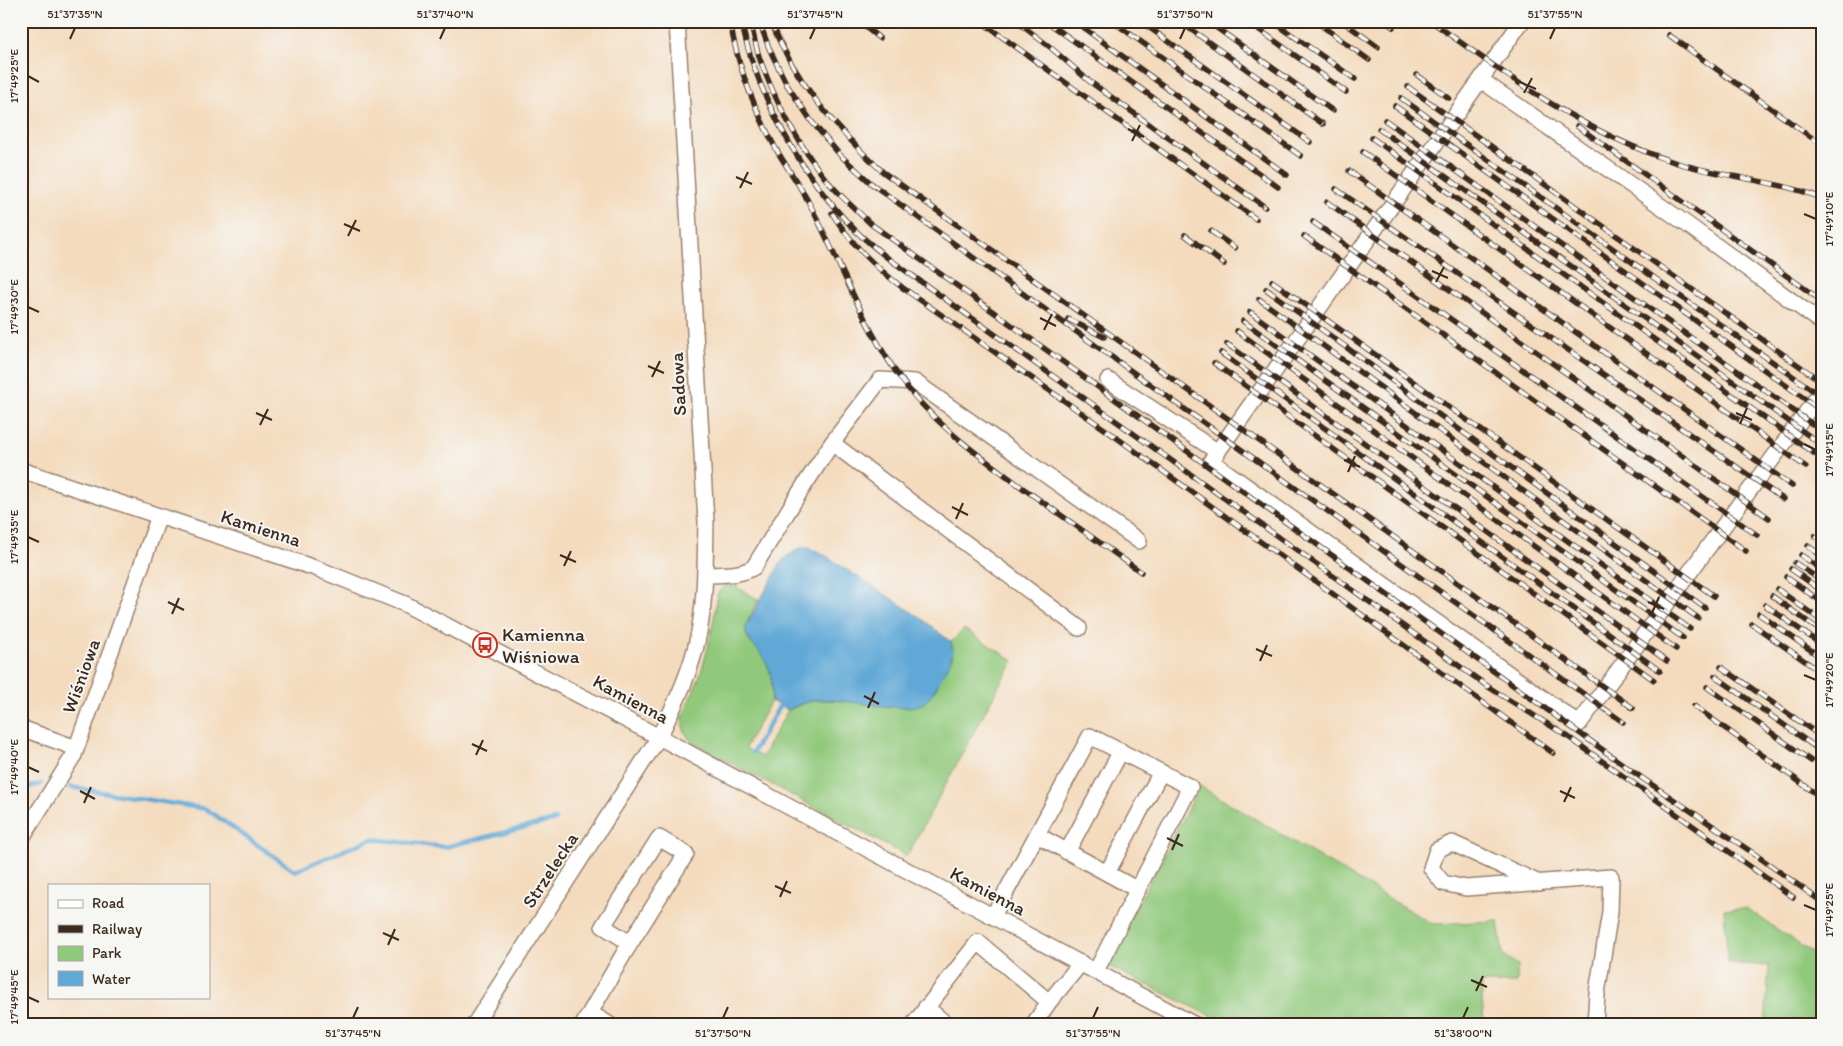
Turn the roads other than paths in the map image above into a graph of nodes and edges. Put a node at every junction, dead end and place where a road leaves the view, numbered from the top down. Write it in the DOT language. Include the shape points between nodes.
graph roads {
  1 [pos="677,21"];
  2 [pos="1522,21"];
  3 [pos="1481,80"];
  4 [pos="1822,323"];
  5 [pos="1108,380"];
  6 [pos="1822,391"];
  7 [pos="832,443"];
  8 [pos="1218,452"];
  9 [pos="21,470"];
  10 [pos="159,516"];
  11 [pos="1139,541"];
  12 [pos="705,575"];
  13 [pos="1079,628"];
  14 [pos="21,728"];
  15 [pos="659,737"];
  16 [pos="76,748"];
  17 [pos="1120,751"];
  18 [pos="1161,772"];
  19 [pos="1037,835"];
  20 [pos="21,839"];
  21 [pos="1067,852"];
  22 [pos="1107,873"];
  23 [pos="1539,883"];
  24 [pos="1138,890"];
  25 [pos="993,916"];
  26 [pos="630,944"];
  27 [pos="1081,963"];
  28 [pos="1096,971"];
  29 [pos="1049,1002"];
  30 [pos="926,1008"];
  31 [pos="587,1019"];
  32 [pos="474,1025"];
  33 [pos="610,1025"];
  34 [pos="912,1025"];
  35 [pos="947,1025"];
  36 [pos="1033,1025"];
  37 [pos="1195,1025"];
  38 [pos="1595,1025"];
  1 -- 12 [label="street, Sadowa" via="706,522"];
  2 -- 3 [label="street"];
  3 -- 4 [label="street"];
  3 -- 8 [label="street"];
  5 -- 8 [label="street"];
  6 -- 8 [label="street" via="1579,724 1211,461"];
  7 -- 11 [label="street" via="880,380 916,382"];
  7 -- 12 [label="street" via="754,567 747,572"];
  7 -- 13 [label="street"];
  9 -- 10 [label="street, Kamienna"];
  10 -- 15 [label="street, Kamienna" via="318,569 405,604"];
  10 -- 16 [label="street, Wiśniowa"];
  12 -- 15 [label="street, Sadowa" via="694,654 681,692"];
  14 -- 16 [label="street"];
  15 -- 25 [label="street, Kamienna"];
  15 -- 32 [label="street, Strzelecka"];
  16 -- 20 [label="street, Wiśniowa"];
  17 -- 18 [label="street"];
  17 -- 19 [label="street" via="1090,736"];
  17 -- 21 [label="street"];
  18 -- 22 [label="street"];
  18 -- 24 [label="street" via="1190,787"];
  19 -- 21 [label="street"];
  19 -- 25 [label="street"];
  21 -- 22 [label="street"];
  22 -- 24 [label="street"];
  23 -- 23 [label="street" via="1466,888 1443,883 1432,868 1437,850 1452,843"];
  23 -- 38 [label="street" via="1611,877 1610,912"];
  24 -- 28 [label="street"];
  25 -- 27 [label="street, Kamienna"];
  26 -- 26 [label="street" via="686,854 659,838 603,926"];
  26 -- 31 [label="street"];
  27 -- 28 [label="street, Kamienna"];
  27 -- 29 [label="street"];
  28 -- 37 [label="street, Kamienna"];
  29 -- 30 [label="street" via="978,942"];
  29 -- 36 [label="street"];
  30 -- 34 [label="street"];
  30 -- 35 [label="street"];
  31 -- 33 [label="street"];
}
